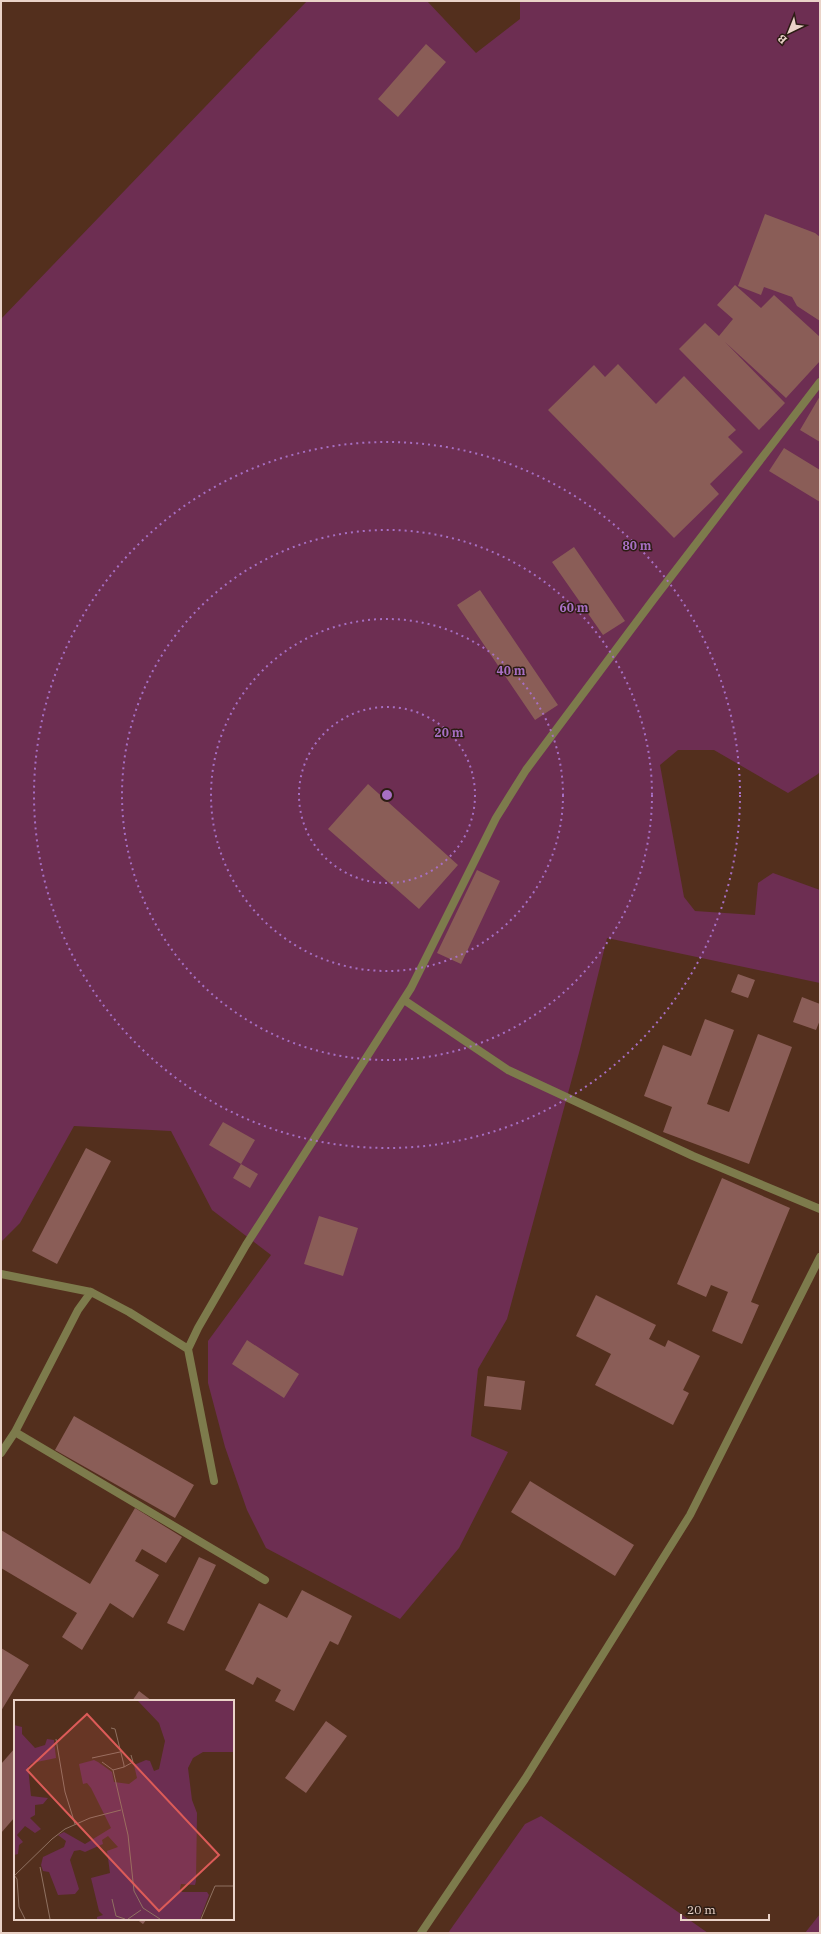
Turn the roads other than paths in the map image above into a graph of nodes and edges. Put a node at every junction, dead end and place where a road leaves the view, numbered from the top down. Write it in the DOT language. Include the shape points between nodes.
graph roads {
  1 [pos="820,382"];
  2 [pos="404,1000"];
  3 [pos="820,1209"];
  4 [pos="820,1257"];
  5 [pos="1,1274"];
  6 [pos="91,1292"];
  7 [pos="188,1349"];
  8 [pos="15,1432"];
  9 [pos="1,1453"];
  10 [pos="214,1481"];
  11 [pos="265,1580"];
  12 [pos="421,1933"];
  1 -- 2 [label="street" via="526,770 496,818"];
  2 -- 3 [label="street" via="508,1070 693,1156"];
  2 -- 7 [label="street" via="246,1245"];
  4 -- 12 [label="street" via="690,1515 525,1779"];
  5 -- 6 [label="street"];
  6 -- 7 [label="street" via="129,1312"];
  6 -- 8 [label="street" via="63,1336"];
  7 -- 10 [label="street"];
  8 -- 9 [label="street"];
  8 -- 11 [label="street"];
}
